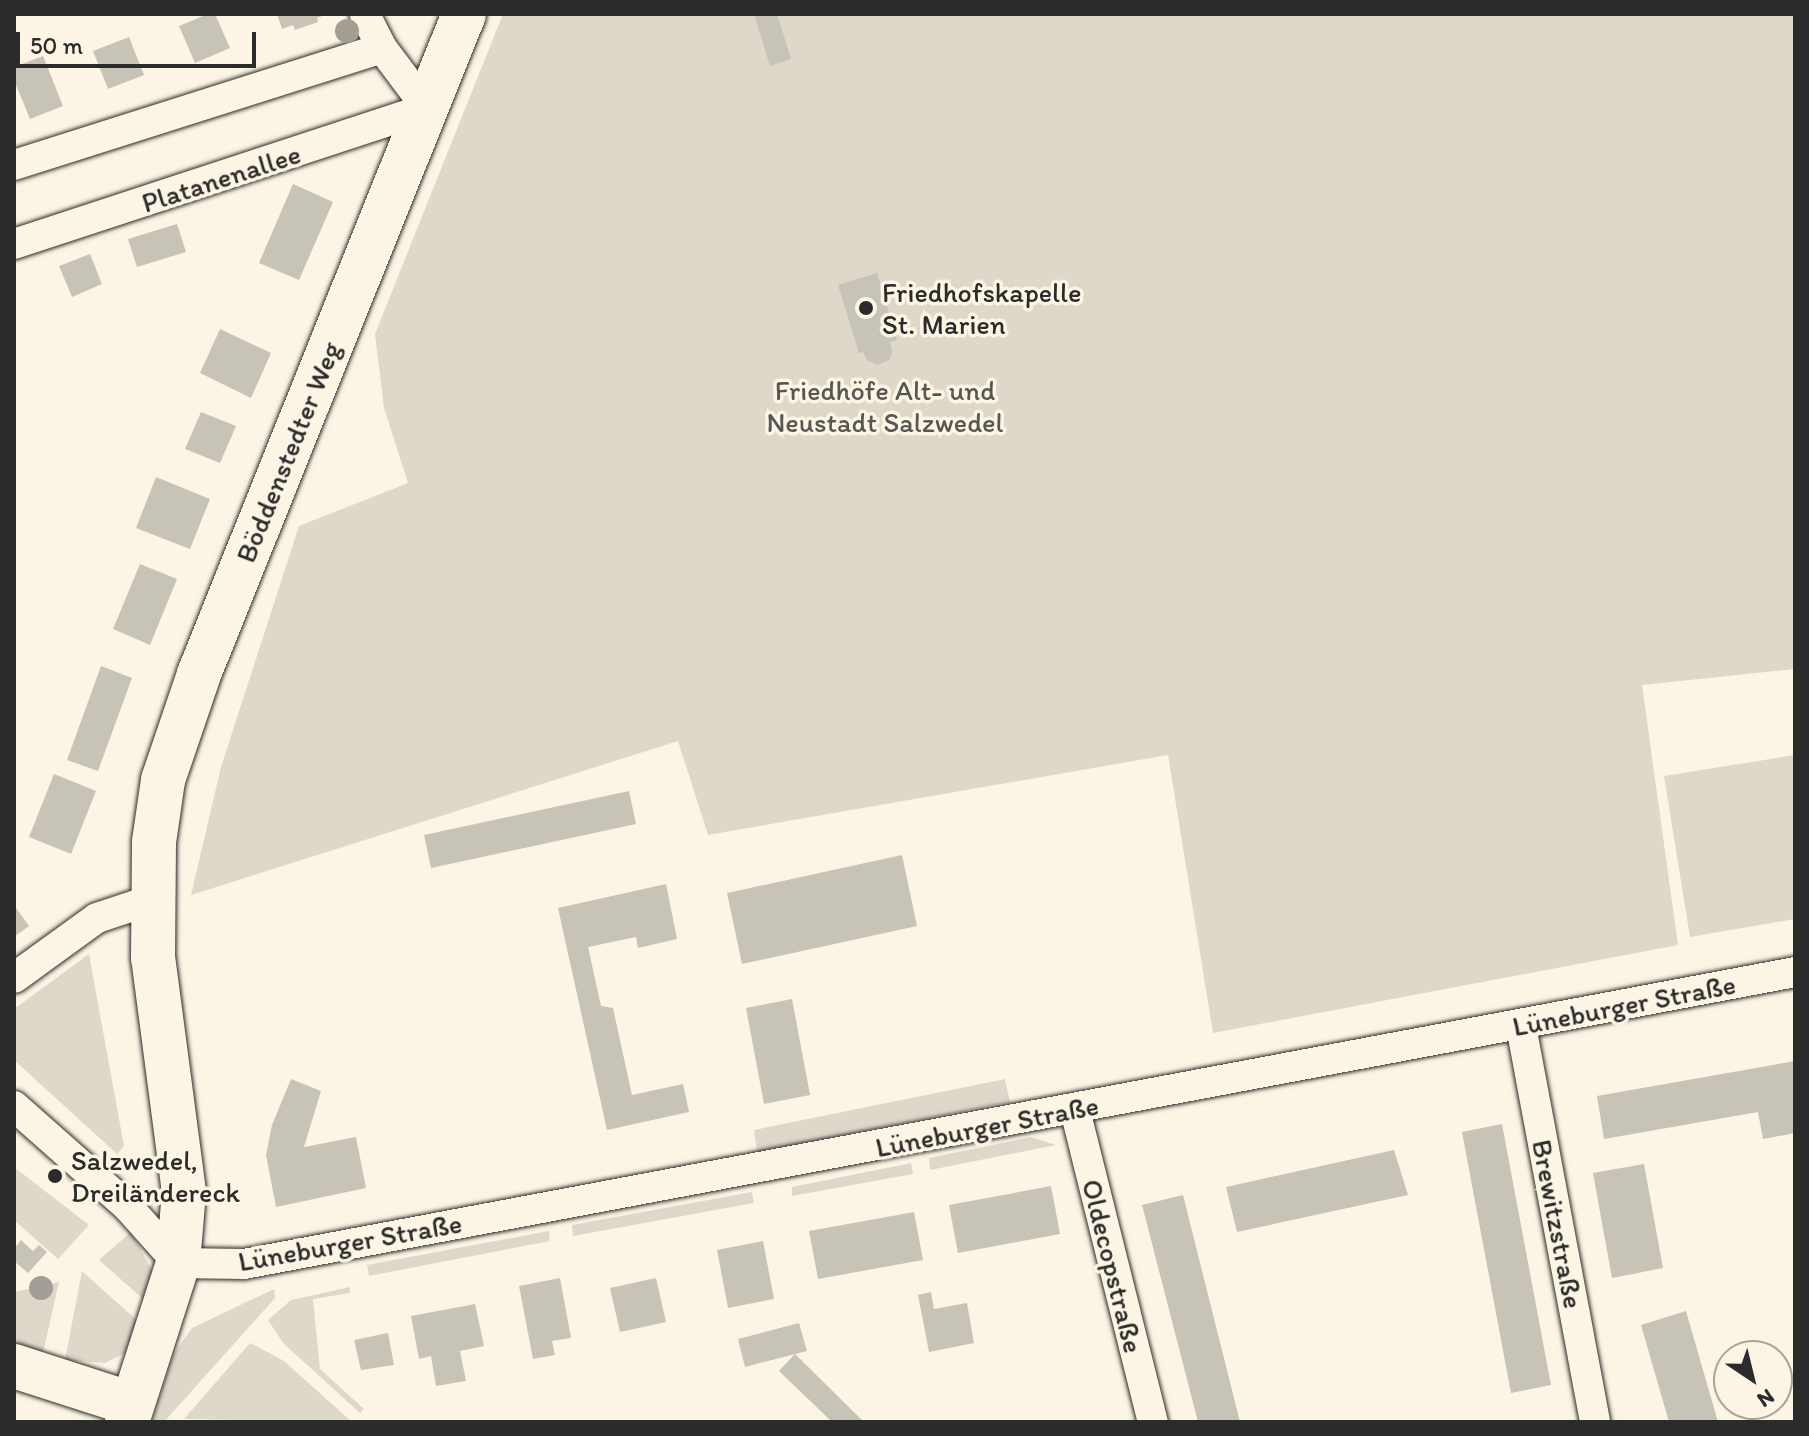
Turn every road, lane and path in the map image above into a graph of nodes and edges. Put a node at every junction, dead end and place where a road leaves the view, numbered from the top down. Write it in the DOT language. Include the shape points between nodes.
graph roads {
  1 [pos="365,14"];
  2 [pos="464,14"];
  3 [pos="382,48"];
  4 [pos="427,108"];
  5 [pos="14,165"];
  6 [pos="14,244"];
  7 [pos="151,900"];
  8 [pos="1795,972"];
  9 [pos="14,978"];
  10 [pos="1521,1026"];
  11 [pos="14,1106"];
  12 [pos="1075,1110"];
  13 [pos="178,1263"];
  14 [pos="14,1366"];
  15 [pos="130,1413"];
  16 [pos="1153,1422"];
  17 [pos="1595,1422"];
  1 -- 3 [label="street"];
  2 -- 4 [label="street, Böddenstedter Weg"];
  3 -- 4 [label="street"];
  3 -- 5 [label="street"];
  4 -- 6 [label="street, Platanenallee"];
  4 -- 7 [label="street, Böddenstedter Weg" via="199,674 163,780"];
  7 -- 9 [label="street" via="97,918"];
  7 -- 13 [label="street, Böddenstedter Weg" via="161,1041 183,1159"];
  8 -- 10 [label="street, Lüneburger Straße"];
  10 -- 12 [label="street, Lüneburger Straße"];
  10 -- 17 [label="street, Brewitzstraße"];
  11 -- 13 [label="street" via="128,1207"];
  12 -- 13 [label="street, Lüneburger Straße" via="244,1264"];
  12 -- 16 [label="street, Oldecopstraße"];
  13 -- 15 [label="street, Böddenstedter Weg"];
  14 -- 15 [label="street"];
}
